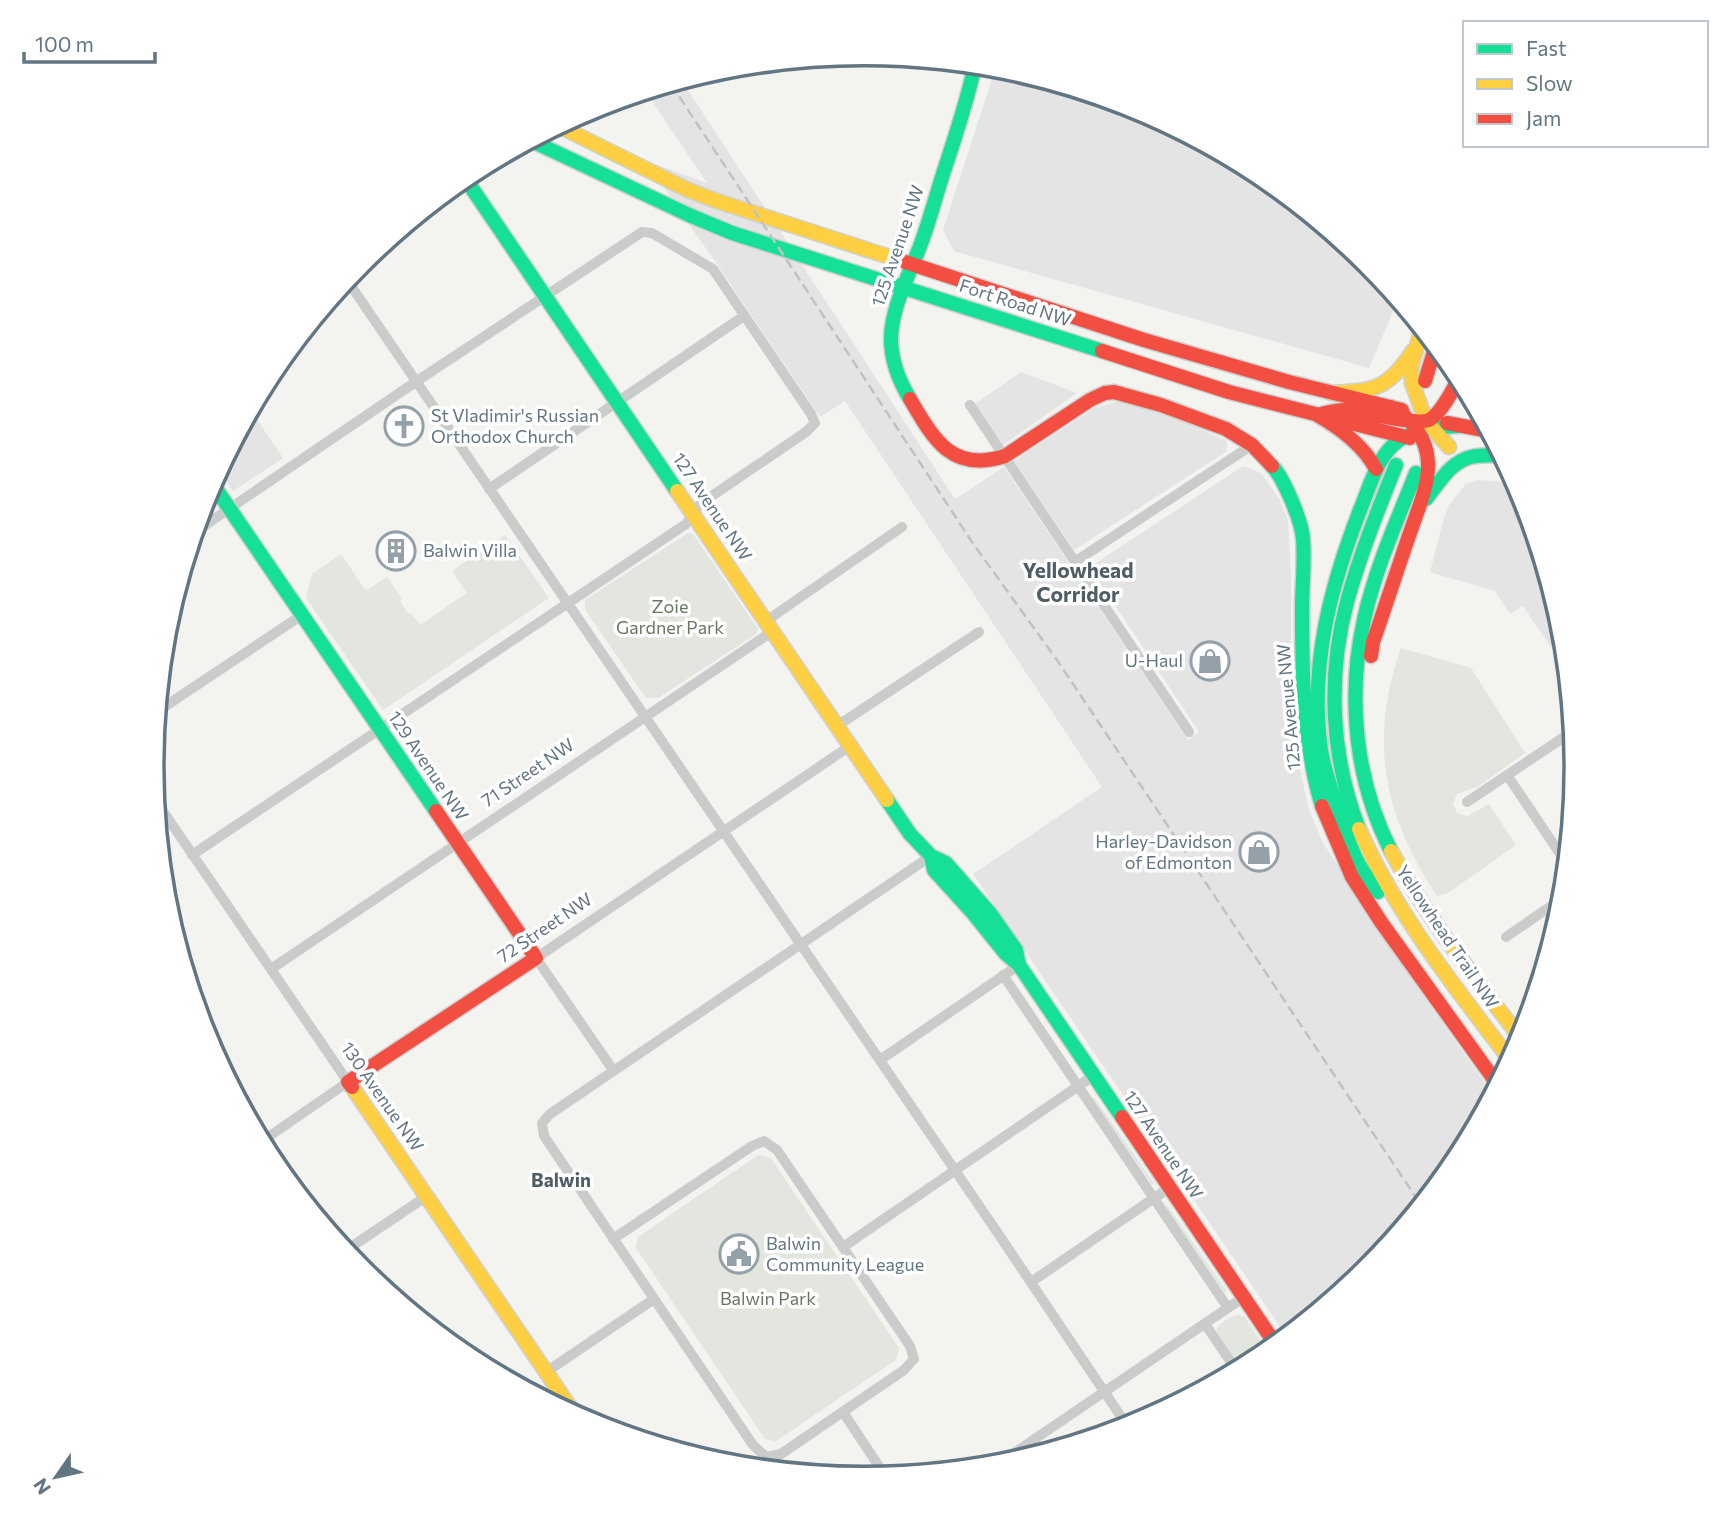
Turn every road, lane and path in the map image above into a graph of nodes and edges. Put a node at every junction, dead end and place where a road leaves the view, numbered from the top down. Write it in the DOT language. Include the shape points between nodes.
graph roads {
  1 [pos="973,75"];
  2 [pos="571,132"];
  3 [pos="542,146"];
  4 [pos="471,187"];
  5 [pos="913,264"];
  6 [pos="903,287"];
  7 [pos="354,289"];
  8 [pos="545,296"];
  9 [pos="744,316"];
  10 [pos="1419,339"];
  11 [pos="1417,345"];
  12 [pos="1432,357"];
  13 [pos="1411,374"];
  14 [pos="417,381"];
  15 [pos="1425,381"];
  16 [pos="1452,385"];
  17 [pos="1453,387"];
  18 [pos="1331,393"];
  19 [pos="617,403"];
  20 [pos="970,405"];
  21 [pos="1317,415"];
  22 [pos="1421,427"];
  23 [pos="1477,429"];
  24 [pos="1252,445"];
  25 [pos="1490,454"];
  26 [pos="1005,456"];
  27 [pos="1491,456"];
  28 [pos="1396,465"];
  29 [pos="1376,469"];
  30 [pos="1416,473"];
  31 [pos="489,489"];
  32 [pos="1423,494"];
  33 [pos="220,495"];
  34 [pos="230,509"];
  35 [pos="693,514"];
  36 [pos="1415,518"];
  37 [pos="209,523"];
  38 [pos="902,527"];
  39 [pos="1076,561"];
  40 [pos="567,603"];
  41 [pos="302,615"];
  42 [pos="769,626"];
  43 [pos="979,632"];
  44 [pos="167,705"];
  45 [pos="645,717"];
  46 [pos="836,726"];
  47 [pos="379,730"];
  48 [pos="1189,732"];
  49 [pos="1563,737"];
  50 [pos="850,746"];
  51 [pos="1507,775"];
  52 [pos="1467,802"];
  53 [pos="166,817"];
  54 [pos="723,831"];
  55 [pos="458,845"];
  56 [pos="1559,853"];
  57 [pos="192,855"];
  58 [pos="931,856"];
  59 [pos="1550,907"];
  60 [pos="1445,935"];
  61 [pos="1506,937"];
  62 [pos="801,944"];
  63 [pos="1428,947"];
  64 [pos="536,958"];
  65 [pos="1018,965"];
  66 [pos="271,969"];
  67 [pos="1003,975"];
  68 [pos="1513,1028"];
  69 [pos="1503,1051"];
  70 [pos="880,1060"];
  71 [pos="613,1070"];
  72 [pos="1093,1076"];
  73 [pos="1492,1076"];
  74 [pos="348,1082"];
  75 [pos="1078,1086"];
  76 [pos="270,1136"];
  77 [pos="955,1171"];
  78 [pos="1169,1188"];
  79 [pos="427,1196"];
  80 [pos="1154,1198"];
  81 [pos="613,1239"];
  82 [pos="354,1245"];
  83 [pos="843,1247"];
  84 [pos="1031,1282"];
  85 [pos="1244,1297"];
  86 [pos="654,1299"];
  87 [pos="1228,1308"];
  88 [pos="1205,1324"];
  89 [pos="1270,1337"];
  90 [pos="1231,1362"];
  91 [pos="546,1372"];
  92 [pos="1104,1392"];
  93 [pos="564,1398"];
  94 [pos="843,1412"];
  95 [pos="1121,1417"];
  96 [pos="1021,1449"];
  97 [pos="879,1466"];
  1 -- 5 [label="main road, 125 Avenue NW"];
  2 -- 5 [label="main road, Fort Road NW" via="688,190"];
  3 -- 6 [label="main road, Fort Road NW" via="732,233"];
  4 -- 8 [label="main road, 127 Avenue NW"];
  5 -- 6 [label="main road, 125 Avenue NW"];
  5 -- 18 [label="main road, Fort Road NW" via="1121,333"];
  6 -- 21 [label="main road, Fort Road NW"];
  6 -- 26 [label="main road, 125 Avenue NW" via="891,345 907,396 934,438 956,456 983,462"];
  7 -- 14 [label="street"];
  8 -- 9 [label="street" via="636,235 652,233 713,269"];
  8 -- 14 [label="street"];
  8 -- 19 [label="main road, 127 Avenue NW"];
  9 -- 19 [label="street"];
  9 -- 35 [label="street" via="815,423 700,504"];
  10 -- 11 [label="main road"];
  11 -- 13 [label="main road"];
  11 -- 18 [label="main road" via="1387,383 1365,391"];
  12 -- 15 [label="main road"];
  13 -- 16 [label="main road" via="1436,391"];
  13 -- 22 [label="main road"];
  14 -- 31 [label="street"];
  14 -- 34 [label="street"];
  17 -- 22 [label="main road" via="1450,396"];
  18 -- 22 [label="main road, Fort Road NW" via="1391,407"];
  19 -- 31 [label="street"];
  19 -- 35 [label="main road, 127 Avenue NW"];
  20 -- 26 [label="street"];
  21 -- 22 [label="main road" via="1340,410 1369,413"];
  21 -- 29 [label="main road" via="1366,453"];
  22 -- 23 [label="main road"];
  22 -- 25 [label="main road" via="1449,447"];
  22 -- 29 [label="main road" via="1388,450"];
  22 -- 32 [label="main road" via="1428,460"];
  24 -- 26 [label="main road, 125 Avenue NW" via="1226,429 1114,392 1090,400"];
  24 -- 39 [label="street"];
  24 -- 73 [label="main road, 125 Avenue NW" via="1279,473 1303,537 1306,720 1315,781 1332,833 1352,877 1381,922"];
  26 -- 39 [label="street"];
  27 -- 36 [label="main road" via="1471,457 1453,466 1439,479"];
  28 -- 63 [label="main road, Yellowhead Trail NW" via="1349,596 1337,651 1334,709 1341,771 1356,822 1391,894"];
  29 -- 32 [label="main road" via="1396,459 1407,461 1421,472"];
  29 -- 63 [label="main road" via="1336,576 1326,618 1317,702 1321,750 1346,836 1360,865 1380,896"];
  30 -- 60 [label="main road, Yellowhead Trail NW" via="1364,620 1355,685 1357,730 1378,822 1401,870"];
  31 -- 40 [label="street"];
  32 -- 36 [label="main road"];
  33 -- 34 [label="main road, 129 Avenue NW"];
  34 -- 37 [label="street"];
  34 -- 41 [label="main road, 129 Avenue NW"];
  35 -- 40 [label="street" via="687,524"];
  35 -- 42 [label="main road, 127 Avenue NW"];
  36 -- 60 [label="main road" via="1373,642 1369,741 1387,819"];
  38 -- 42 [label="street, 71 Street NW"];
  39 -- 48 [label="street"];
  40 -- 45 [label="street"];
  40 -- 47 [label="street"];
  41 -- 44 [label="street"];
  41 -- 47 [label="main road, 129 Avenue NW"];
  42 -- 45 [label="street, 71 Street NW"];
  42 -- 46 [label="main road, 127 Avenue NW"];
  43 -- 46 [label="street"];
  45 -- 54 [label="street"];
  45 -- 55 [label="street, 71 Street NW"];
  46 -- 50 [label="main road, 127 Avenue NW"];
  47 -- 55 [label="main road, 129 Avenue NW"];
  47 -- 57 [label="street"];
  49 -- 51 [label="street"];
  50 -- 54 [label="street, 72 Street NW"];
  50 -- 58 [label="main road, 127 Avenue NW" via="910,834"];
  51 -- 52 [label="street"];
  51 -- 56 [label="street"];
  53 -- 57 [label="street, 130 Avenue NW"];
  54 -- 62 [label="street"];
  54 -- 64 [label="street, 72 Street NW"];
  55 -- 64 [label="main road, 129 Avenue NW"];
  55 -- 66 [label="street, 71 Street NW"];
  57 -- 66 [label="street, 130 Avenue NW"];
  58 -- 62 [label="street"];
  58 -- 65 [label="main road, 127 Avenue NW" via="946,863 989,913 1016,950"];
  59 -- 61 [label="street"];
  60 -- 68 [label="main road, Yellowhead Trail NW"];
  62 -- 70 [label="street"];
  62 -- 71 [label="street"];
  63 -- 69 [label="main road, Yellowhead Trail NW"];
  64 -- 71 [label="street, 129 Avenue NW"];
  64 -- 74 [label="main road, 72 Street NW"];
  65 -- 67 [label="street"];
  65 -- 72 [label="main road, 127 Avenue NW"];
  66 -- 74 [label="street, 130 Avenue NW"];
  67 -- 70 [label="street"];
  67 -- 75 [label="street, 127 Avenue NW"];
  70 -- 77 [label="street"];
  71 -- 81 [label="street" via="542,1123 544,1136"];
  72 -- 75 [label="street"];
  72 -- 78 [label="main road, 127 Avenue NW"];
  74 -- 76 [label="street, 72 Street NW"];
  74 -- 79 [label="main road, 130 Avenue NW"];
  75 -- 77 [label="street"];
  75 -- 80 [label="street, 127 Avenue NW"];
  77 -- 83 [label="street"];
  77 -- 84 [label="street"];
  78 -- 80 [label="street"];
  78 -- 85 [label="main road, 127 Avenue NW"];
  79 -- 82 [label="street"];
  79 -- 91 [label="main road, 130 Avenue NW"];
  80 -- 84 [label="street"];
  80 -- 87 [label="street, 127 Avenue NW"];
  81 -- 83 [label="street" via="764,1141 777,1150"];
  81 -- 86 [label="street"];
  83 -- 94 [label="street" via="910,1346 914,1359"];
  84 -- 92 [label="street"];
  85 -- 87 [label="street"];
  85 -- 89 [label="main road, 127 Avenue NW"];
  86 -- 91 [label="street"];
  86 -- 94 [label="street" via="753,1445 766,1457 781,1454"];
  87 -- 88 [label="street"];
  88 -- 90 [label="street"];
  88 -- 92 [label="street"];
  91 -- 93 [label="main road, 130 Avenue NW"];
  92 -- 95 [label="street"];
  92 -- 96 [label="street"];
  94 -- 97 [label="street"];
}
